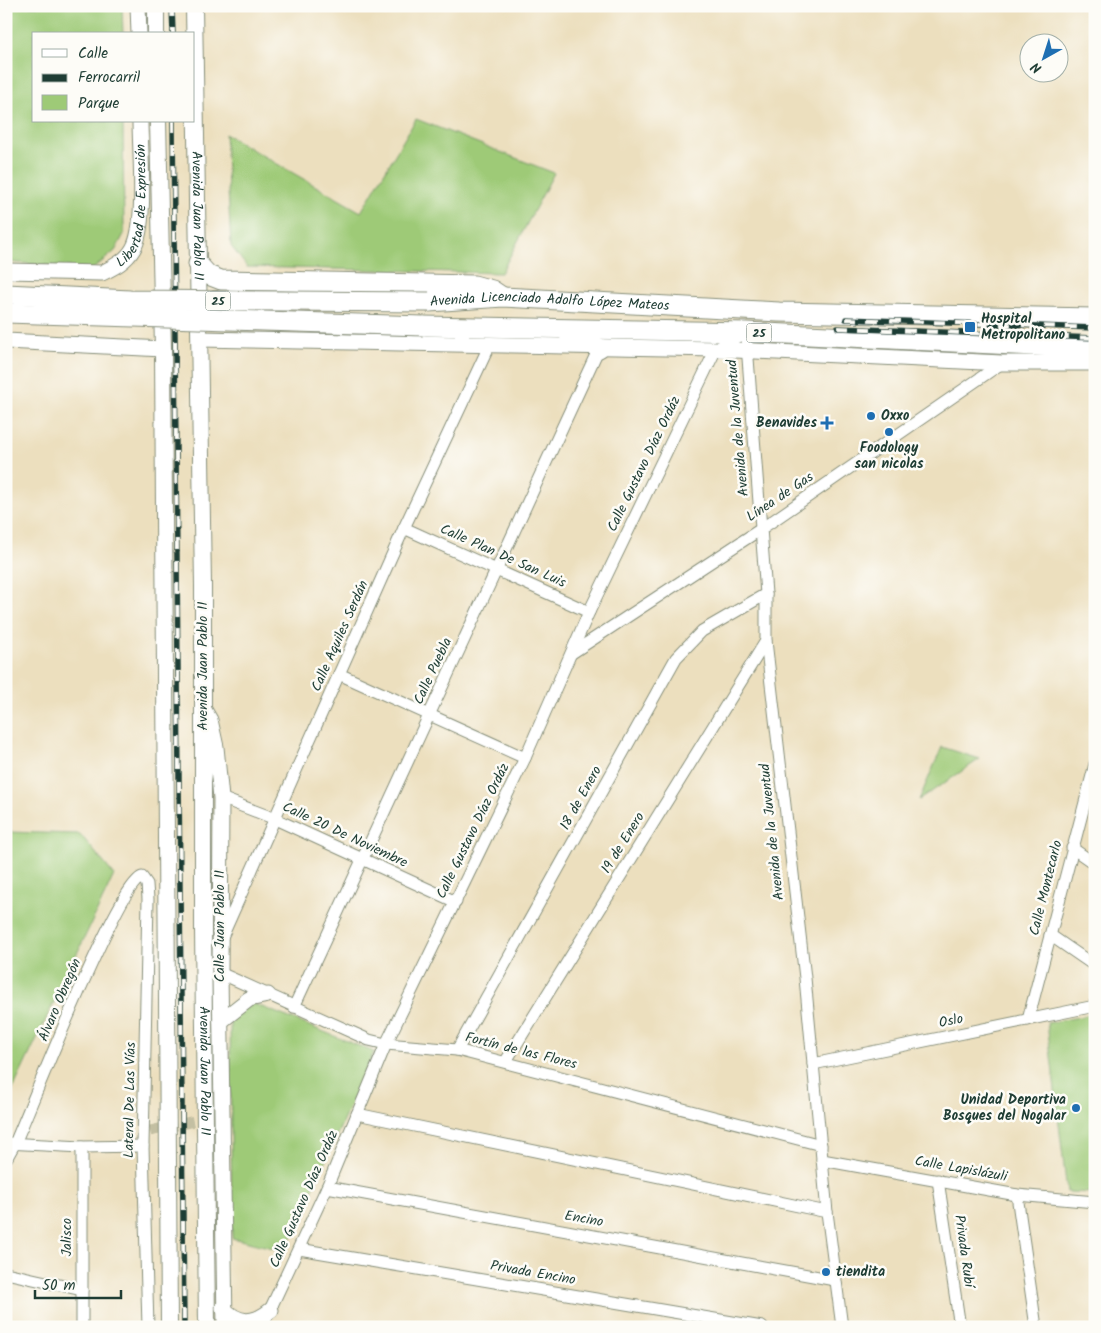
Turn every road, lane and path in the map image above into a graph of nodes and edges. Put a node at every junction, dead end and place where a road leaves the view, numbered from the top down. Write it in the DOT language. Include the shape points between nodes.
graph roads {
  1 [pos="138,6"];
  2 [pos="154,6"];
  3 [pos="194,6"];
  4 [pos="156,29"];
  5 [pos="138,32"];
  6 [pos="194,32"];
  7 [pos="195,70"];
  8 [pos="140,122"];
  9 [pos="158,122"];
  10 [pos="198,264"];
  11 [pos="6,272"];
  12 [pos="233,281"];
  13 [pos="6,294"];
  14 [pos="503,297"];
  15 [pos="6,313"];
  16 [pos="1092,315"];
  17 [pos="561,329"];
  18 [pos="200,339"];
  19 [pos="6,341"];
  20 [pos="230,341"];
  21 [pos="746,341"];
  22 [pos="490,344"];
  23 [pos="599,348"];
  24 [pos="163,349"];
  25 [pos="1095,349"];
  26 [pos="716,350"];
  27 [pos="1002,363"];
  28 [pos="1095,363"];
  29 [pos="404,528"];
  30 [pos="761,529"];
  31 [pos="497,570"];
  32 [pos="766,594"];
  33 [pos="589,612"];
  34 [pos="766,641"];
  35 [pos="572,653"];
  36 [pos="339,674"];
  37 [pos="203,708"];
  38 [pos="430,715"];
  39 [pos="525,758"];
  40 [pos="1095,764"];
  41 [pos="220,798"];
  42 [pos="273,818"];
  43 [pos="1072,848"];
  44 [pos="364,860"];
  45 [pos="1095,864"];
  46 [pos="142,877"];
  47 [pos="456,902"];
  48 [pos="1050,935"];
  49 [pos="220,941"];
  50 [pos="1095,966"];
  51 [pos="220,973"];
  52 [pos="268,995"];
  53 [pos="1095,1006"];
  54 [pos="294,1007"];
  55 [pos="1028,1020"];
  56 [pos="220,1021"];
  57 [pos="386,1044"];
  58 [pos="457,1050"];
  59 [pos="506,1061"];
  60 [pos="813,1064"];
  61 [pos="357,1114"];
  62 [pos="11,1143"];
  63 [pos="821,1145"];
  64 [pos="143,1146"];
  65 [pos="82,1147"];
  66 [pos="6,1159"];
  67 [pos="822,1160"];
  68 [pos="938,1180"];
  69 [pos="327,1187"];
  70 [pos="1017,1195"];
  71 [pos="1094,1204"];
  72 [pos="827,1212"];
  73 [pos="299,1249"];
  74 [pos="6,1264"];
  75 [pos="6,1273"];
  76 [pos="835,1280"];
  77 [pos="82,1290"];
  78 [pos="223,1308"];
  79 [pos="271,1310"];
  80 [pos="82,1327"];
  81 [pos="148,1327"];
  82 [pos="169,1327"];
  83 [pos="207,1327"];
  84 [pos="225,1327"];
  85 [pos="262,1327"];
  86 [pos="762,1327"];
  87 [pos="842,1327"];
  88 [pos="960,1327"];
  89 [pos="1036,1327"];
  1 -- 5 [label="street"];
  2 -- 4 [label="main road"];
  3 -- 6 [label="main road, Avenida Juan Pablo II"];
  7 -- 10 [label="main road, Avenida Juan Pablo II"];
  8 -- 11 [label="street, Libertad de Expresión" via="139,231 132,251 102,273"];
  9 -- 24 [label="main road"];
  10 -- 12 [label="main road" via="213,278"];
  10 -- 18 [label="main road, Avenida Juan Pablo II"];
  12 -- 14 [label="main road" via="474,285"];
  12 -- 20 [label="street" via="223,294 218,310 219,321"];
  13 -- 14 [label="main road, Avenida Licenciado Adolfo López Mateos / 25, bridge" via="130,300 429,302"];
  14 -- 16 [label="main road, Avenida Licenciado Adolfo López Mateos / 25" via="780,312"];
  15 -- 17 [label="main road, Avenida Licenciado Adolfo López Mateos / 25, bridge"];
  17 -- 21 [label="main road, Avenida Licenciado Adolfo López Mateos / 25"];
  17 -- 23 [label="main road"];
  18 -- 20 [label="street"];
  18 -- 37 [label="main road, Avenida Juan Pablo II"];
  19 -- 24 [label="street"];
  20 -- 22 [label="street"];
  21 -- 25 [label="main road, Avenida Licenciado Adolfo López Mateos / 25"];
  21 -- 26 [label="street"];
  21 -- 27 [label="street"];
  21 -- 30 [label="street, Avenida de la Juventud"];
  22 -- 23 [label="street"];
  22 -- 29 [label="street, Calle Aquiles Serdán"];
  23 -- 26 [label="street"];
  23 -- 31 [label="street, Calle Puebla"];
  24 -- 82 [label="main road"];
  26 -- 33 [label="street, Calle Gustavo Díaz Ordáz"];
  27 -- 28 [label="street"];
  27 -- 30 [label="street, Línea de Gas"];
  29 -- 31 [label="street, Calle Plan De San Luis"];
  29 -- 36 [label="street, Calle Aquiles Serdán"];
  30 -- 32 [label="street, Avenida de la Juventud"];
  30 -- 35 [label="street, Línea de Gas"];
  31 -- 33 [label="street, Calle Plan De San Luis"];
  31 -- 38 [label="street, Calle Puebla"];
  32 -- 34 [label="street, Avenida de la Juventud"];
  32 -- 58 [label="street, 18 de Enero" via="702,632 676,658"];
  33 -- 35 [label="street, Calle Gustavo Díaz Ordáz"];
  34 -- 59 [label="street, 19 de Enero"];
  34 -- 60 [label="street, Avenida de la Juventud"];
  35 -- 39 [label="street, Calle Gustavo Díaz Ordáz"];
  36 -- 38 [label="street"];
  36 -- 42 [label="street, Calle Aquiles Serdán"];
  37 -- 41 [label="street, Calle Juan Pablo II" via="210,720 216,747"];
  37 -- 83 [label="main road, Avenida Juan Pablo II"];
  38 -- 39 [label="street"];
  38 -- 44 [label="street, Calle Puebla"];
  39 -- 47 [label="street, Calle Gustavo Díaz Ordáz"];
  40 -- 43 [label="street, Calle Montecarlo"];
  41 -- 42 [label="street, Calle 20 De Noviembre"];
  41 -- 49 [label="street, Calle Juan Pablo II"];
  42 -- 44 [label="street, Calle 20 De Noviembre"];
  42 -- 49 [label="street, Calle Aquiles Serdán"];
  43 -- 45 [label="street"];
  43 -- 48 [label="street, Calle Montecarlo"];
  44 -- 47 [label="street, Calle 20 De Noviembre"];
  44 -- 54 [label="street, Calle Puebla"];
  46 -- 62 [label="street, Álvaro Obregón" via="128,889 102,939"];
  46 -- 64 [label="street, Lateral De Las Vías" via="147,884 148,899 147,1131"];
  47 -- 57 [label="street, Calle Gustavo Díaz Ordáz"];
  48 -- 50 [label="street"];
  48 -- 55 [label="street, Calle Montecarlo"];
  49 -- 51 [label="street, Calle Juan Pablo II"];
  51 -- 52 [label="street, Fortín de las Flores"];
  51 -- 56 [label="street, Calle Juan Pablo II"];
  52 -- 54 [label="street, Fortín de las Flores"];
  52 -- 56 [label="street" via="250,999"];
  53 -- 55 [label="street, Oslo"];
  54 -- 57 [label="street, Fortín de las Flores" via="369,1040"];
  55 -- 60 [label="street, Oslo"];
  56 -- 78 [label="street, Calle Juan Pablo II"];
  57 -- 58 [label="street, Fortín de las Flores"];
  57 -- 61 [label="street, Calle Gustavo Díaz Ordáz"];
  58 -- 59 [label="street, Fortín de las Flores"];
  59 -- 63 [label="street, Fortín de las Flores"];
  60 -- 63 [label="street, Avenida de la Juventud"];
  61 -- 69 [label="street, Calle Gustavo Díaz Ordáz"];
  61 -- 72 [label="street"];
  62 -- 65 [label="street"];
  62 -- 66 [label="street, Álvaro Obregón"];
  63 -- 67 [label="street, Avenida de la Juventud"];
  64 -- 65 [label="street"];
  64 -- 81 [label="street, Lateral De Las Vías"];
  65 -- 77 [label="street, Jalisco"];
  67 -- 68 [label="street, Calle Lapislázuli"];
  67 -- 72 [label="street, Avenida de la Juventud"];
  68 -- 70 [label="street, Calle Lapislázuli"];
  68 -- 88 [label="street, Privada Rubí"];
  69 -- 73 [label="street, Calle Gustavo Díaz Ordáz"];
  69 -- 76 [label="street, Encino"];
  70 -- 71 [label="street, Calle Lapislázuli"];
  70 -- 89 [label="street"];
  72 -- 76 [label="street, Avenida de la Juventud"];
  73 -- 79 [label="street, Calle Gustavo Díaz Ordáz"];
  73 -- 86 [label="street, Privada Encino"];
  74 -- 75 [label="street"];
  75 -- 77 [label="street"];
  76 -- 87 [label="street, Avenida de la Juventud"];
  77 -- 80 [label="street, Jalisco"];
  78 -- 79 [label="street" via="230,1316 250,1322"];
  78 -- 84 [label="street, Calle Juan Pablo II"];
  79 -- 85 [label="street, Calle Gustavo Díaz Ordáz"];
}
